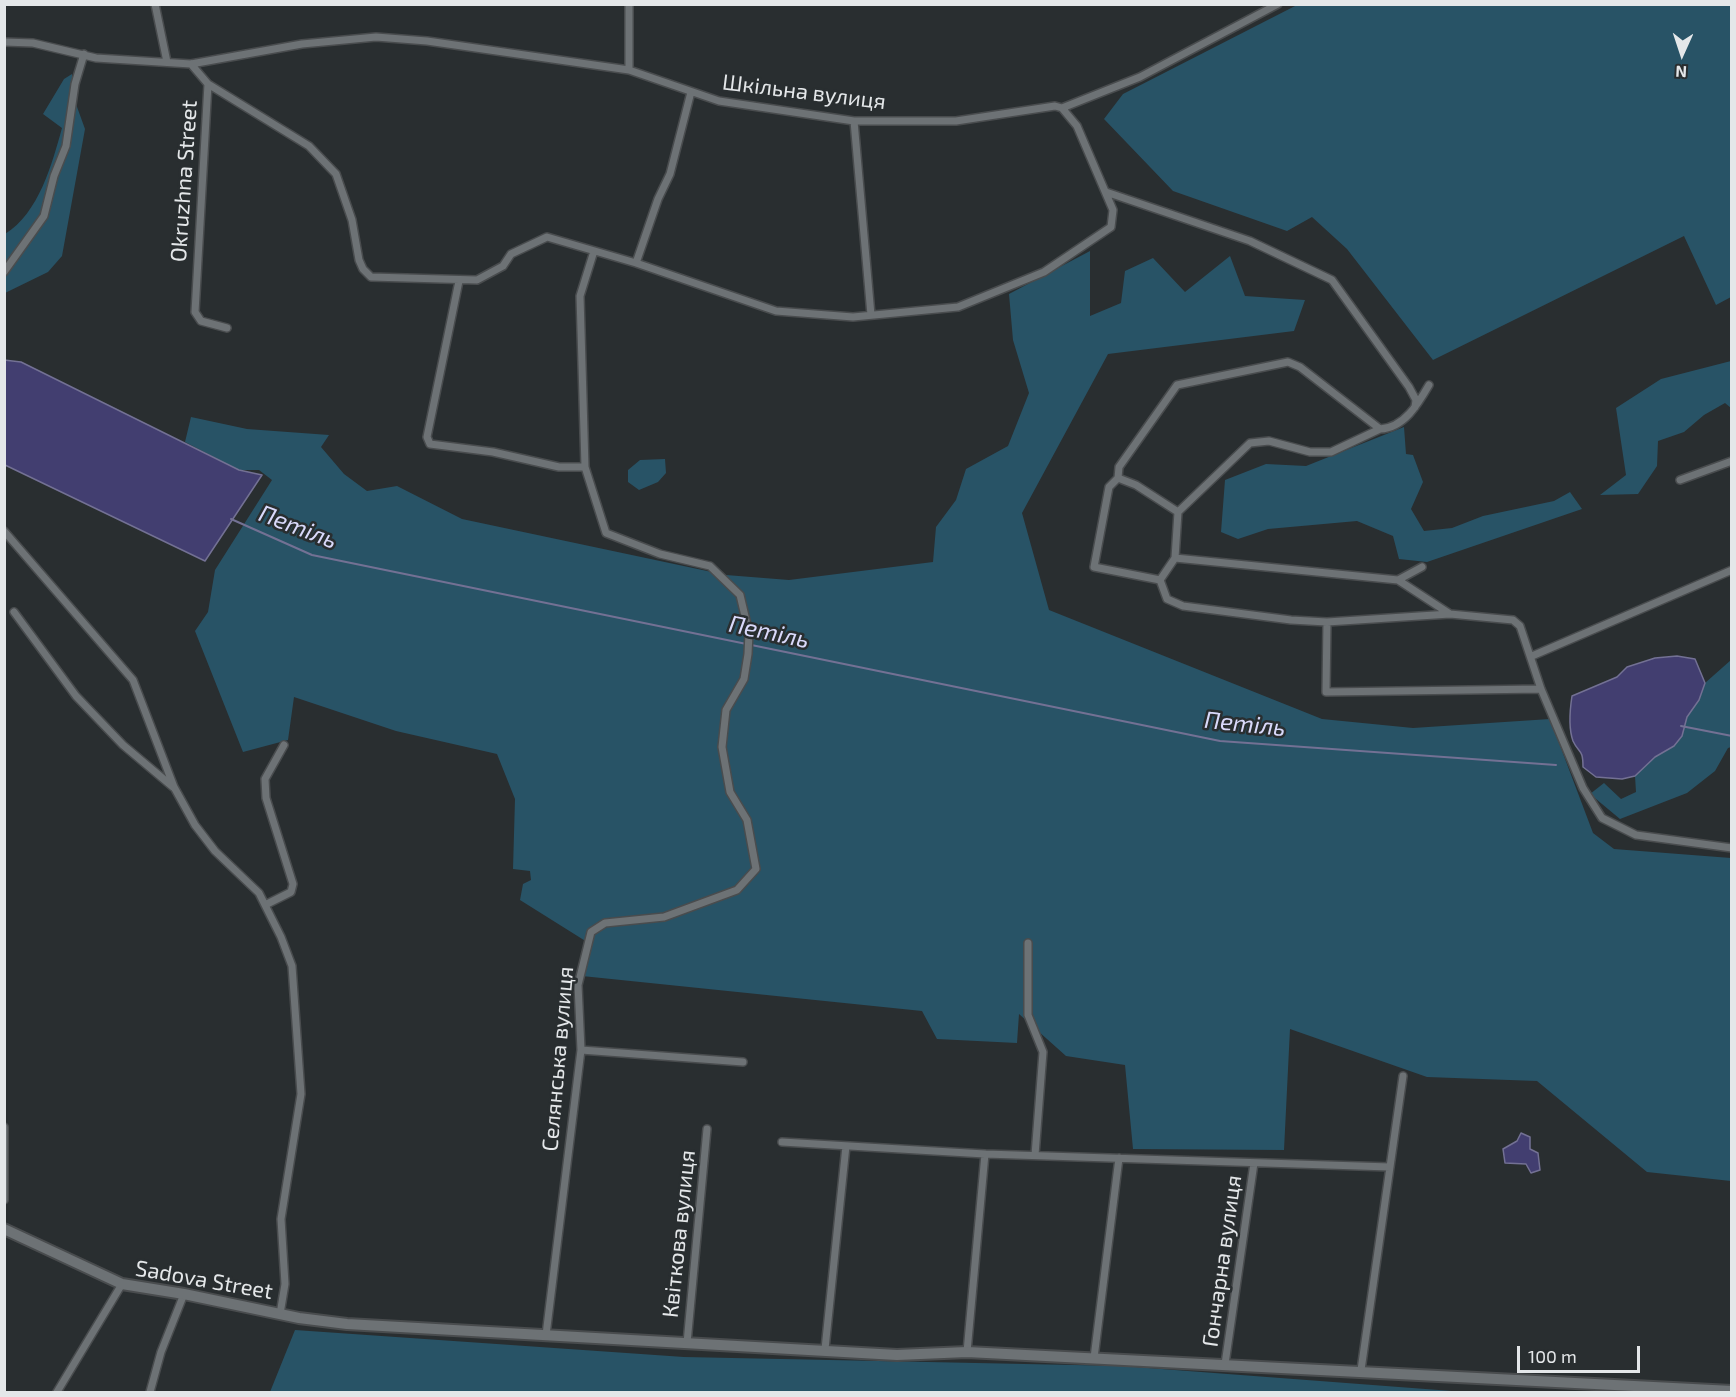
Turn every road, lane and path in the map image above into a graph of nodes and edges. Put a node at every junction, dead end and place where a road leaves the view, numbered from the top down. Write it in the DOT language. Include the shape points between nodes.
graph roads {
  1 [pos="155,4"];
  2 [pos="629,4"];
  3 [pos="1278,4"];
  4 [pos="4,42"];
  5 [pos="84,54"];
  6 [pos="167,62"];
  7 [pos="191,64"];
  8 [pos="629,70"];
  9 [pos="208,84"];
  10 [pos="691,92"];
  11 [pos="1062,108"];
  12 [pos="854,121"];
  13 [pos="1106,192"];
  14 [pos="594,251"];
  15 [pos="636,263"];
  16 [pos="4,272"];
  17 [pos="459,281"];
  18 [pos="871,315"];
  19 [pos="227,328"];
  20 [pos="1429,385"];
  21 [pos="1414,410"];
  22 [pos="1380,429"];
  23 [pos="1731,461"];
  24 [pos="585,467"];
  25 [pos="1118,478"];
  26 [pos="1680,480"];
  27 [pos="1178,512"];
  28 [pos="4,531"];
  29 [pos="1175,558"];
  30 [pos="1422,567"];
  31 [pos="1731,570"];
  32 [pos="1160,580"];
  33 [pos="1398,580"];
  34 [pos="14,612"];
  35 [pos="1450,614"];
  36 [pos="1327,622"];
  37 [pos="1532,656"];
  38 [pos="1541,689"];
  39 [pos="284,745"];
  40 [pos="174,787"];
  41 [pos="1731,848"];
  42 [pos="266,905"];
  43 [pos="1028,943"];
  44 [pos="581,1050"];
  45 [pos="743,1062"];
  46 [pos="1403,1076"];
  47 [pos="4,1127"];
  48 [pos="707,1130"];
  49 [pos="782,1142"];
  50 [pos="846,1146"];
  51 [pos="985,1154"];
  52 [pos="1035,1155"];
  53 [pos="1119,1158"];
  54 [pos="1254,1163"];
  55 [pos="1390,1167"];
  56 [pos="4,1200"];
  57 [pos="4,1229"];
  58 [pos="122,1284"];
  59 [pos="184,1294"];
  60 [pos="280,1314"];
  61 [pos="546,1335"];
  62 [pos="687,1343"];
  63 [pos="825,1349"];
  64 [pos="967,1352"];
  65 [pos="1094,1358"];
  66 [pos="1225,1364"];
  67 [pos="1361,1370"];
  68 [pos="1731,1391"];
  69 [pos="57,1392"];
  70 [pos="150,1392"];
  1 -- 6 [label="street"];
  2 -- 8 [label="street"];
  3 -- 11 [label="street, Шкільна вулиця" via="1140,77"];
  4 -- 5 [label="street, Шкільна вулиця" via="33,43"];
  5 -- 6 [label="street, Шкільна вулиця"];
  5 -- 16 [label="street" via="75,84 66,146 44,216"];
  6 -- 7 [label="street, Шкільна вулиця"];
  7 -- 8 [label="street, Шкільна вулиця" via="302,44 376,38 427,41"];
  7 -- 9 [label="street"];
  8 -- 10 [label="street, Шкільна вулиця"];
  9 -- 17 [label="street, Okruzhna Street" via="309,146 336,174 359,260 370,277"];
  9 -- 19 [label="street, Okruzhna Street" via="195,312 201,321"];
  10 -- 12 [label="street, Шкільна вулиця" via="719,101"];
  10 -- 15 [label="street" via="670,174"];
  11 -- 12 [label="street, Шкільна вулиця" via="957,121"];
  11 -- 13 [label="street" via="1077,126"];
  12 -- 18 [label="street"];
  13 -- 18 [label="street, Okruzhna Street" via="1113,210 1111,227 1044,272 958,307"];
  13 -- 21 [label="street" via="1250,241 1332,280 1409,387 1416,400"];
  14 -- 15 [label="street, Okruzhna Street"];
  14 -- 17 [label="street, Okruzhna Street" via="547,237 512,254 491,274"];
  14 -- 24 [label="street" via="580,296"];
  15 -- 18 [label="street, Okruzhna Street" via="776,311"];
  17 -- 24 [label="street" via="427,437 430,444 493,452 559,467"];
  20 -- 21 [label="street"];
  21 -- 22 [label="street" via="1389,428"];
  22 -- 25 [label="street" via="1300,367 1278,362 1177,385 1119,468"];
  22 -- 27 [label="street" via="1331,452 1310,452 1269,441 1250,443"];
  23 -- 26 [label="street"];
  24 -- 44 [label="street, Селянська вулиця" via="606,533 660,554 710,566 740,595 749,633 748,654 744,679 726,710 722,747 730,792 747,820 756,869 737,890 664,917 605,923 591,932 578,985"];
  25 -- 27 [label="street"];
  25 -- 32 [label="street" via="1109,487 1094,567"];
  27 -- 29 [label="street"];
  28 -- 40 [label="street" via="133,680"];
  29 -- 32 [label="street"];
  29 -- 33 [label="street"];
  30 -- 33 [label="street"];
  31 -- 37 [label="street"];
  32 -- 36 [label="street" via="1167,599 1183,606"];
  33 -- 35 [label="street"];
  34 -- 40 [label="street" via="75,696 123,745"];
  35 -- 36 [label="street"];
  35 -- 37 [label="street" via="1513,620 1520,626"];
  36 -- 38 [label="street" via="1326,692"];
  37 -- 38 [label="street"];
  38 -- 41 [label="street" via="1583,788 1608,822 1636,835"];
  39 -- 42 [label="street" via="265,778 266,798 293,884 291,892"];
  40 -- 42 [label="street" via="215,851 259,893"];
  42 -- 60 [label="street" via="292,966 301,1094 281,1219 285,1284"];
  43 -- 52 [label="street" via="1028,1015 1043,1052"];
  44 -- 45 [label="street"];
  44 -- 61 [label="street, Селянська вулиця"];
  46 -- 55 [label="street"];
  47 -- 56 [label="street"];
  48 -- 62 [label="street, Квіткова вулиця"];
  49 -- 50 [label="street"];
  50 -- 51 [label="street"];
  50 -- 63 [label="street"];
  51 -- 52 [label="street"];
  51 -- 64 [label="street"];
  52 -- 53 [label="street"];
  53 -- 54 [label="street"];
  53 -- 65 [label="street"];
  54 -- 55 [label="street"];
  54 -- 66 [label="street, Гончарна вулиця"];
  55 -- 67 [label="street"];
  57 -- 58 [label="street, Sadova Street"];
  58 -- 59 [label="street, Sadova Street"];
  58 -- 69 [label="street, Sadova Street"];
  59 -- 60 [label="street, Sadova Street"];
  59 -- 70 [label="street"];
  60 -- 61 [label="street, Sadova Street" via="347,1324"];
  61 -- 62 [label="street, Sadova Street"];
  62 -- 63 [label="street, Sadova Street"];
  63 -- 64 [label="street, Sadova Street" via="897,1355"];
  64 -- 65 [label="street, Sadova Street"];
  65 -- 66 [label="street, Sadova Street"];
  66 -- 67 [label="street, Sadova Street"];
  67 -- 68 [label="street, Sadova Street"];
}
